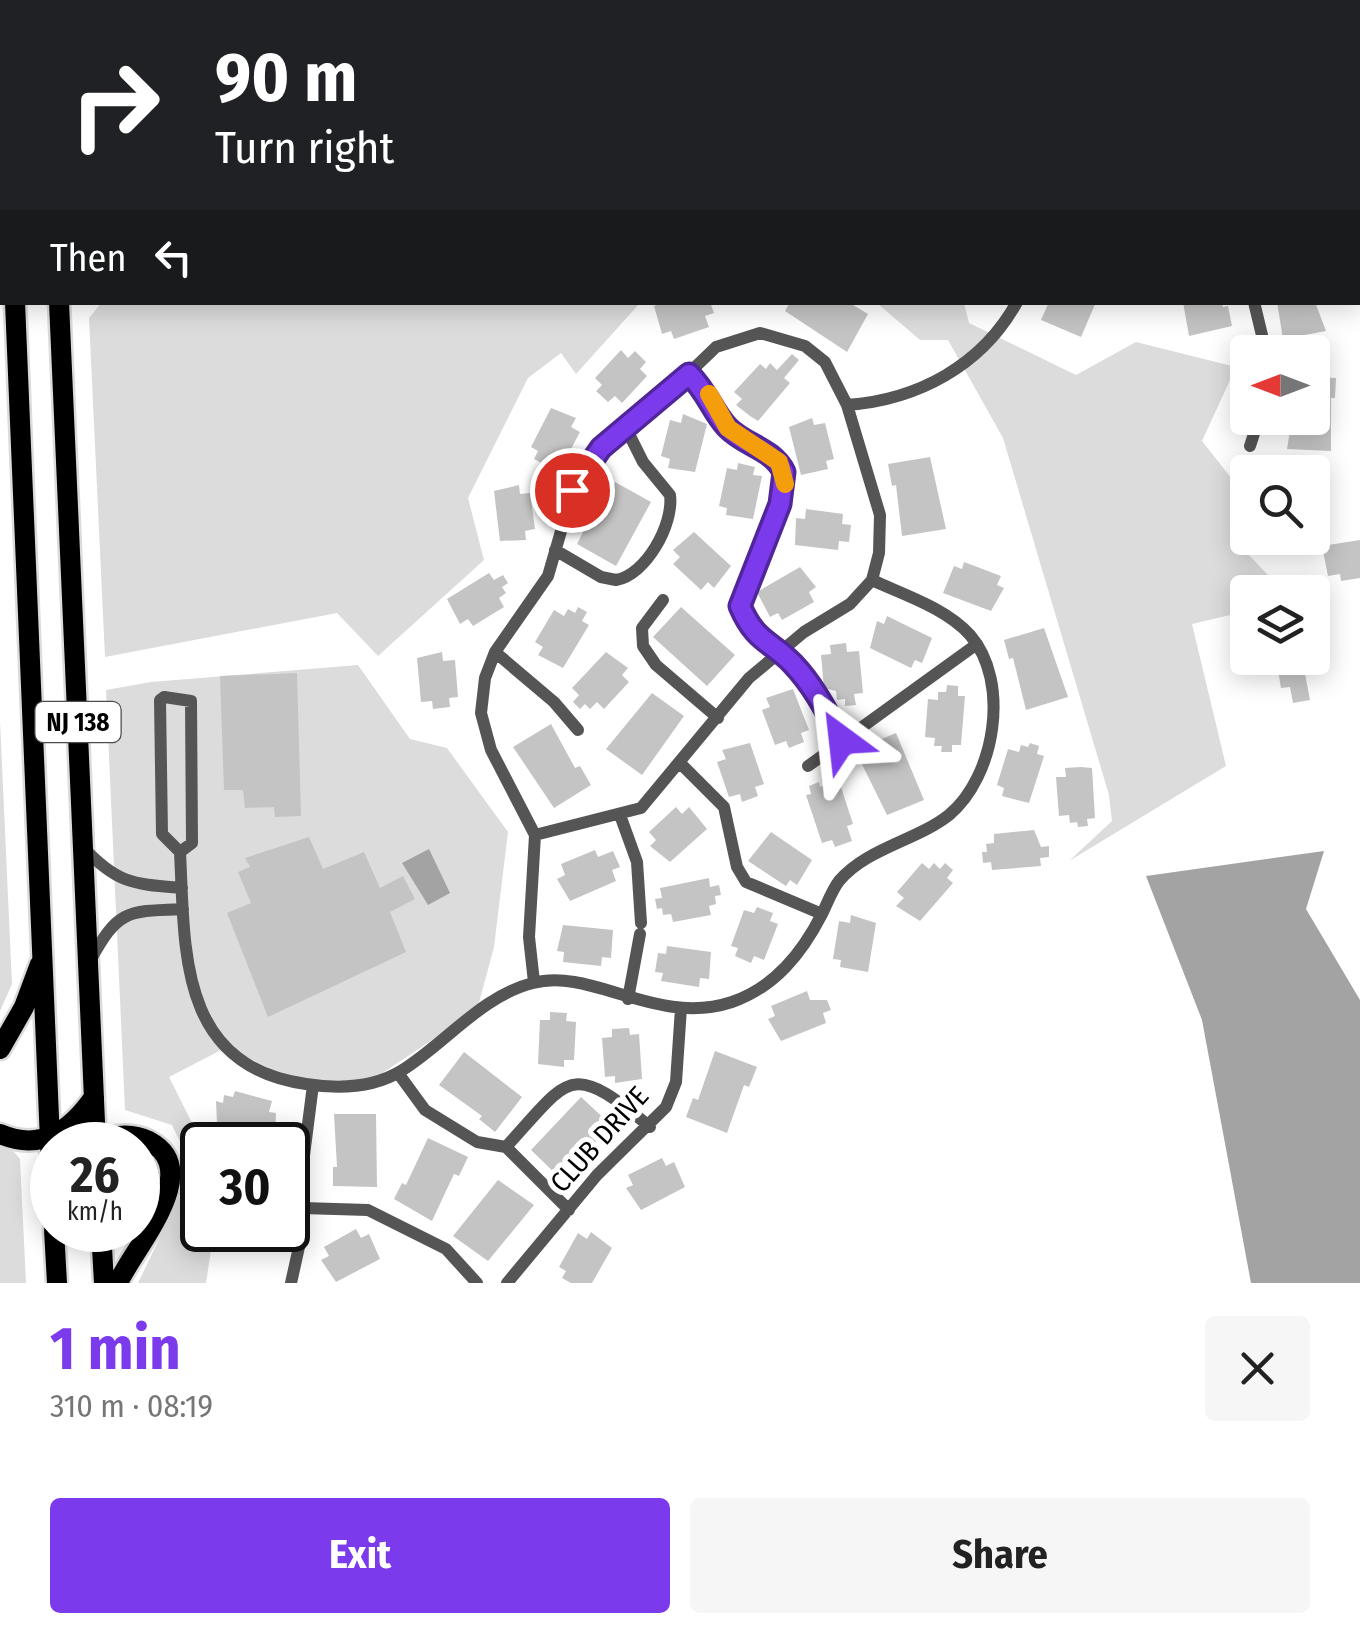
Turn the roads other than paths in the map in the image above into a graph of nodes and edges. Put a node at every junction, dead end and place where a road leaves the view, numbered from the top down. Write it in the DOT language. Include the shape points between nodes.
graph roads {
  1 [pos="15,305"];
  2 [pos="59,305"];
  3 [pos="1015,305"];
  4 [pos="1255,305"];
  5 [pos="1262,335"];
  6 [pos="689,374"];
  7 [pos="848,405"];
  8 [pos="625,426"];
  9 [pos="1254,435"];
  10 [pos="1250,446"];
  11 [pos="555,550"];
  12 [pos="872,580"];
  13 [pos="663,600"];
  14 [pos="977,644"];
  15 [pos="495,652"];
  16 [pos="778,653"];
  17 [pos="718,718"];
  18 [pos="578,730"];
  19 [pos="842,740"];
  20 [pos="681,764"];
  21 [pos="808,766"];
  22 [pos="620,815"];
  23 [pos="535,834"];
  24 [pos="83,846"];
  25 [pos="180,852"];
  26 [pos="182,888"];
  27 [pos="183,909"];
  28 [pos="822,914"];
  29 [pos="44,952"];
  30 [pos="88,964"];
  31 [pos="534,982"];
  32 [pos="628,998"];
  33 [pos="681,1008"];
  34 [pos="0,1049"];
  35 [pos="398,1073"];
  36 [pos="313,1085"];
  37 [pos="94,1097"];
  38 [pos="49,1122"];
  39 [pos="77,1122"];
  40 [pos="93,1122"];
  41 [pos="308,1122"];
  42 [pos="650,1127"];
  43 [pos="0,1134"];
  44 [pos="30,1139"];
  45 [pos="506,1147"];
  46 [pos="160,1151"];
  47 [pos="310,1208"];
  48 [pos="160,1210"];
  49 [pos="569,1210"];
  50 [pos="55,1252"];
  51 [pos="102,1252"];
  52 [pos="136,1252"];
  53 [pos="300,1252"];
  54 [pos="57,1283"];
  55 [pos="104,1283"];
  56 [pos="118,1283"];
  57 [pos="291,1283"];
  58 [pos="477,1283"];
  59 [pos="507,1283"];
  1 -- 29 [label="highway, NJ 138"];
  2 -- 24 [label="highway, NJ 138"];
  3 -- 7 [label="street" via="994,334 944,378 895,400"];
  4 -- 5 [label="street"];
  6 -- 7 [label="street" via="731,340 779,335 824,362"];
  6 -- 8 [label="street"];
  6 -- 16 [label="street" via="728,428 771,454 784,472 780,504 740,606 758,637"];
  7 -- 12 [label="street" via="880,515"];
  8 -- 11 [label="street" via="580,476"];
  8 -- 11 [label="street" via="670,496 657,542 637,569 616,580"];
  9 -- 10 [label="street"];
  11 -- 15 [label="street" via="535,601"];
  12 -- 14 [label="street" via="961,626"];
  12 -- 16 [label="street" via="850,604"];
  13 -- 17 [label="street" via="642,628 647,654"];
  14 -- 19 [label="street"];
  14 -- 28 [label="street" via="988,670 992,717 986,756 970,790 935,824 855,867 838,882"];
  15 -- 18 [label="street"];
  15 -- 23 [label="street" via="482,696 486,736"];
  16 -- 17 [label="street"];
  16 -- 19 [label="street" via="804,677"];
  17 -- 20 [label="street"];
  19 -- 21 [label="street"];
  20 -- 22 [label="street" via="641,808"];
  20 -- 28 [label="street" via="724,807 746,882"];
  22 -- 23 [label="street"];
  22 -- 32 [label="street" via="638,862 640,928"];
  23 -- 31 [label="street" via="529,924"];
  24 -- 26 [label="street" via="105,870 130,883"];
  24 -- 30 [label="highway, NJ 138"];
  25 -- 25 [label="street" via="192,843 190,701 164,697 162,834"];
  25 -- 26 [label="street"];
  26 -- 27 [label="street"];
  27 -- 30 [label="street" via="141,910 111,923"];
  27 -- 36 [label="street" via="186,970 208,1022 262,1071"];
  28 -- 33 [label="street" via="796,958 765,986 712,1007"];
  29 -- 34 [label="highway"];
  29 -- 38 [label="highway, NJ 138"];
  30 -- 37 [label="highway, NJ 138"];
  31 -- 32 [label="street"];
  31 -- 35 [label="street" via="495,1000"];
  32 -- 33 [label="street"];
  33 -- 42 [label="street, CLUB DRIVE" via="676,1082"];
  35 -- 36 [label="street" via="355,1086"];
  35 -- 45 [label="street" via="425,1110 477,1142"];
  36 -- 41 [label="street"];
  37 -- 39 [label="highway"];
  37 -- 40 [label="highway, NJ 138"];
  42 -- 45 [label="street" via="596,1084 571,1083 548,1098"];
  42 -- 49 [label="street, CLUB DRIVE"];
  43 -- 44 [label="highway"];
  45 -- 49 [label="street"];
  46 -- 48 [label="highway" via="172,1176"];
  47 -- 58 [label="street" via="368,1210 446,1249"];
  49 -- 59 [label="street, CLUB DRIVE"];
  50 -- 54 [label="highway"];
  51 -- 55 [label="highway"];
  52 -- 56 [label="highway"];
  53 -- 57 [label="street"];
}
